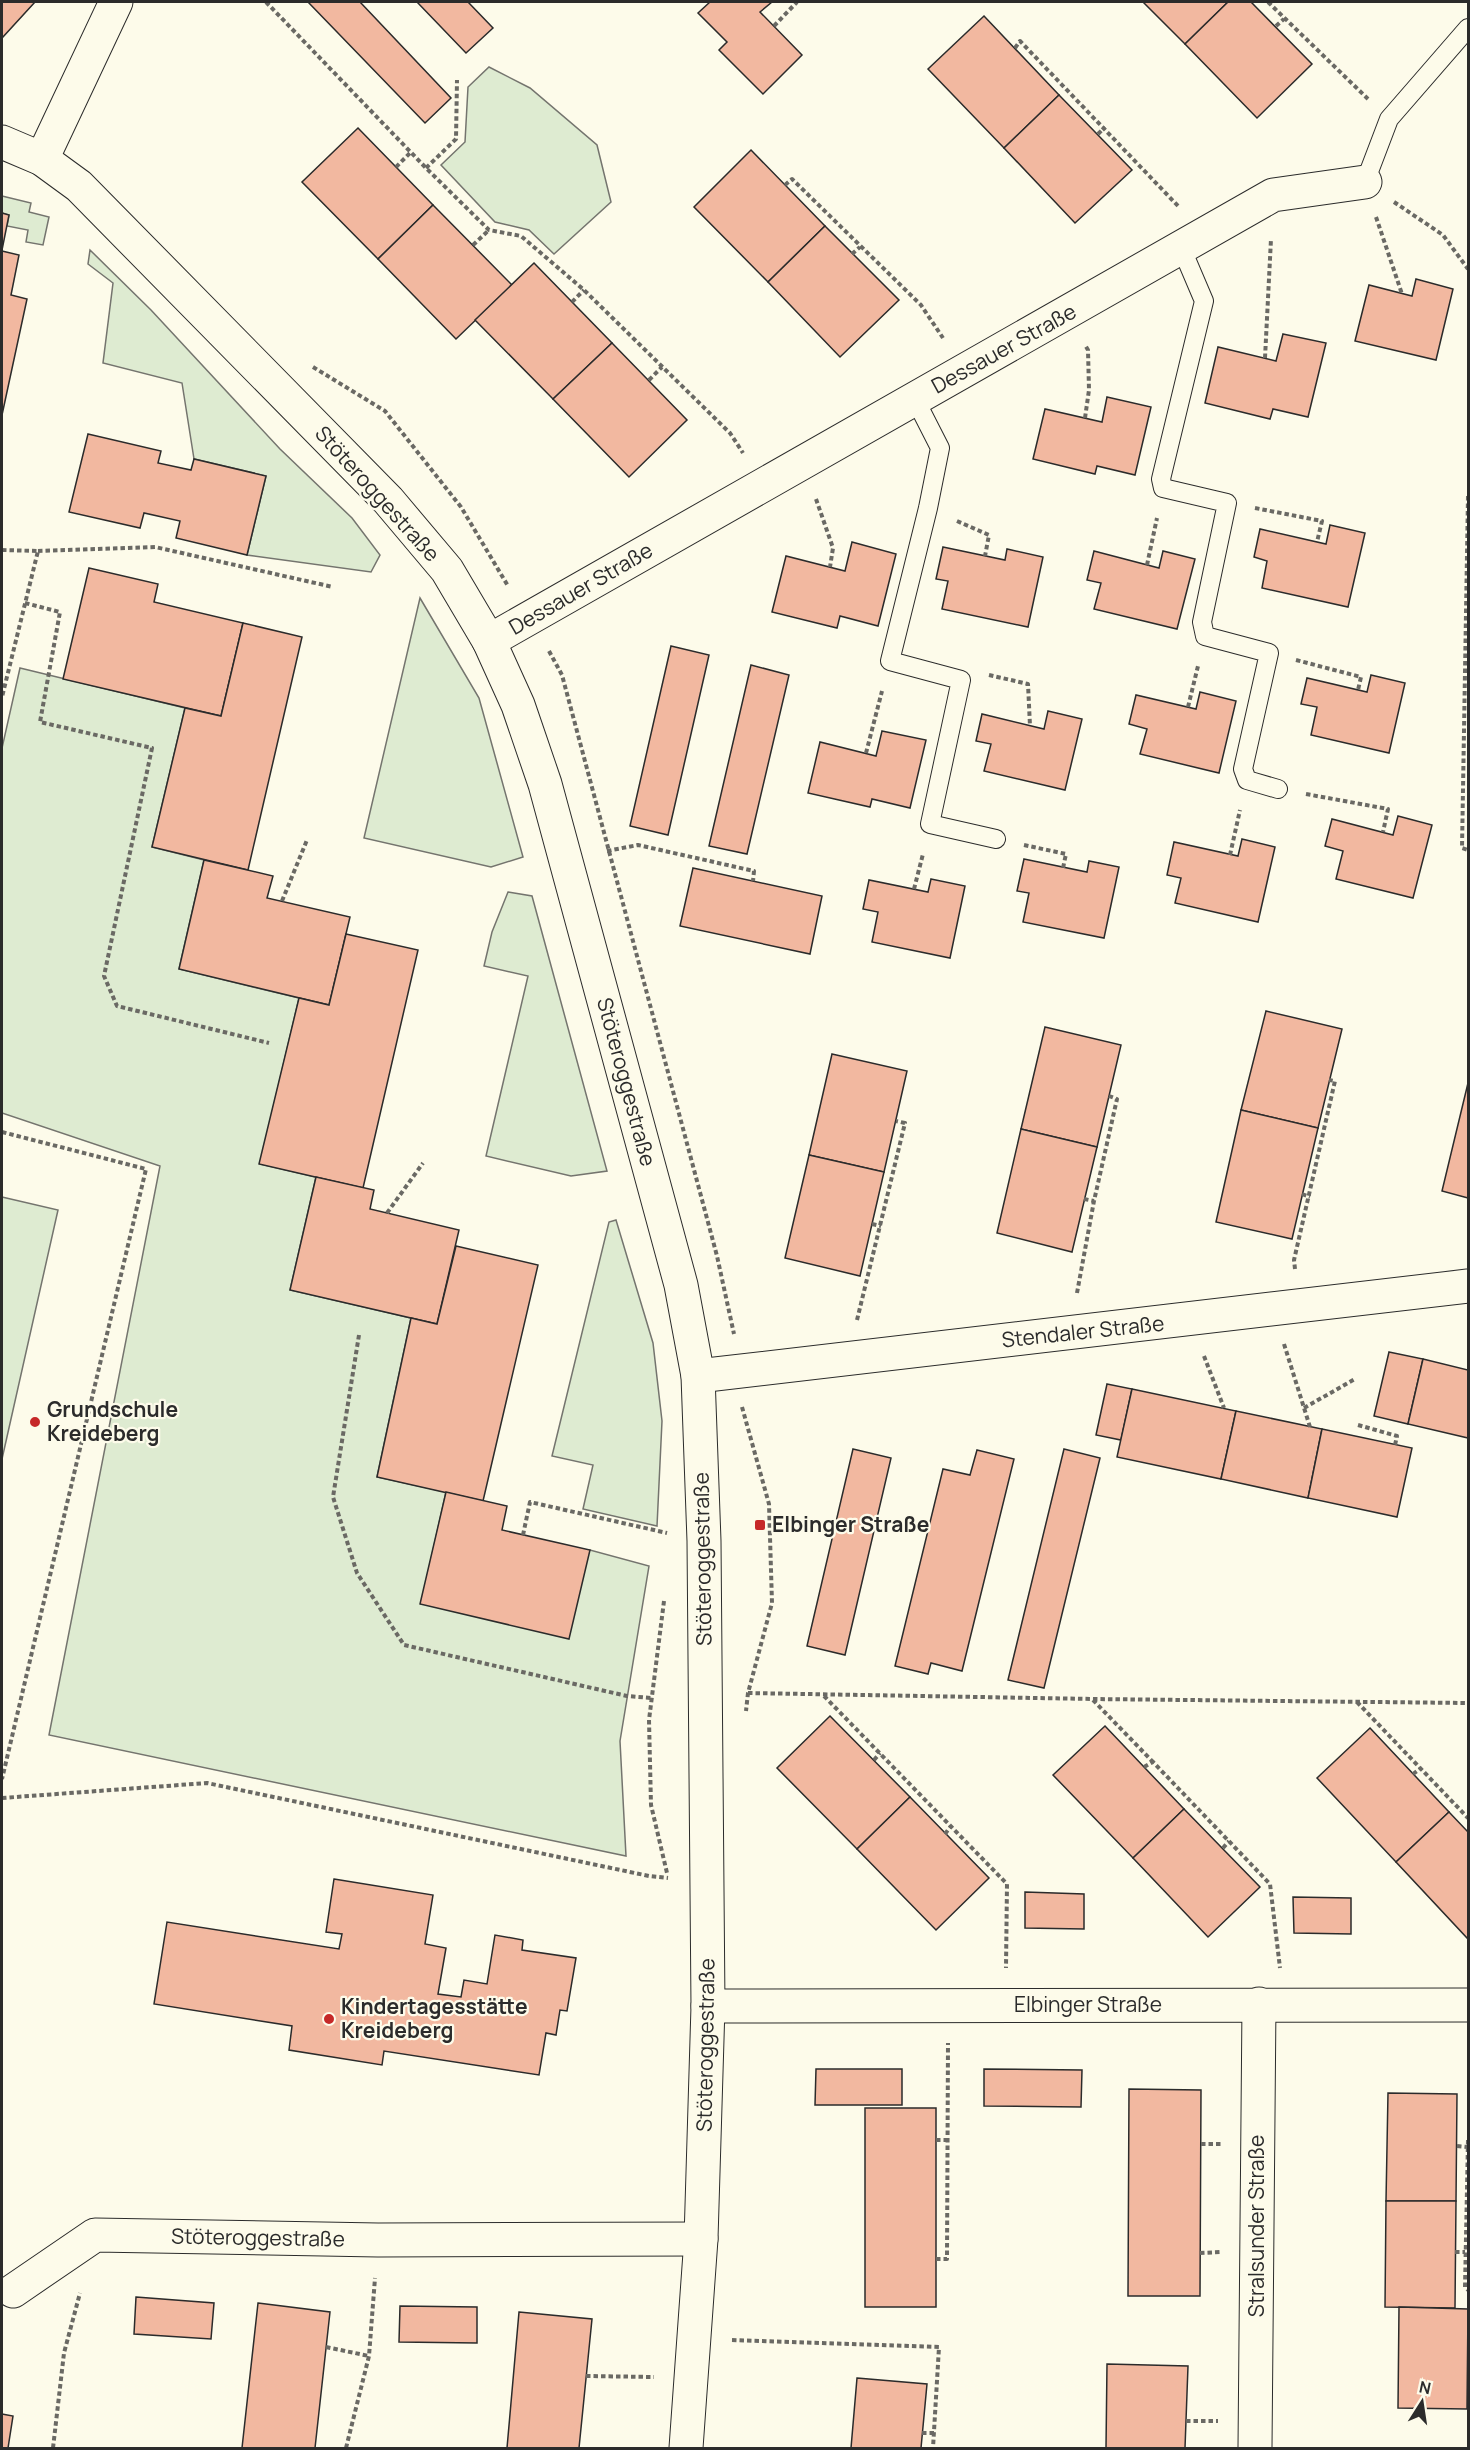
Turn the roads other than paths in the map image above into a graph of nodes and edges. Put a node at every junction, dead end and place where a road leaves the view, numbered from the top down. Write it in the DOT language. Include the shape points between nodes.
graph roads {
  1 [pos="116,2"];
  2 [pos="1468,28"];
  3 [pos="2,142"];
  4 [pos="42,159"];
  5 [pos="1365,182"];
  6 [pos="1192,241"];
  7 [pos="915,399"];
  8 [pos="489,641"];
  9 [pos="1278,789"];
  10 [pos="996,839"];
  11 [pos="1468,1286"];
  12 [pos="698,1376"];
  13 [pos="1271,2004"];
  14 [pos="1468,2005"];
  15 [pos="708,2006"];
  16 [pos="701,2239"];
  17 [pos="13,2291"];
  18 [pos="686,2448"];
  19 [pos="1255,2448"];
  1 -- 4 [label="street"];
  2 -- 5 [label="lane" via="1389,119"];
  3 -- 4 [label="street, Stöteroggestraße"];
  4 -- 8 [label="street, Stöteroggestraße" via="79,186 388,500 447,570"];
  5 -- 6 [label="street, Dessauer Straße" via="1273,195"];
  6 -- 7 [label="street, Dessauer Straße"];
  6 -- 9 [label="lane" via="1204,301 1161,479 1163,488 1227,503 1202,622 1205,636 1269,653 1243,769 1247,780"];
  7 -- 8 [label="street, Dessauer Straße"];
  7 -- 10 [label="lane" via="940,448 890,661 961,680 930,824"];
  8 -- 12 [label="street, Stöteroggestraße" via="518,705 545,784 681,1285"];
  11 -- 12 [label="street, Stendaler Straße"];
  12 -- 15 [label="street, Stöteroggestraße" via="704,1541"];
  13 -- 14 [label="street, Elbinger Straße"];
  13 -- 15 [label="street, Elbinger Straße"];
  13 -- 19 [label="street, Stralsunder Straße"];
  15 -- 16 [label="street, Stöteroggestraße"];
  16 -- 17 [label="street, Stöteroggestraße" via="378,2240 95,2235"];
  16 -- 18 [label="street, Stöteroggestraße"];
}
